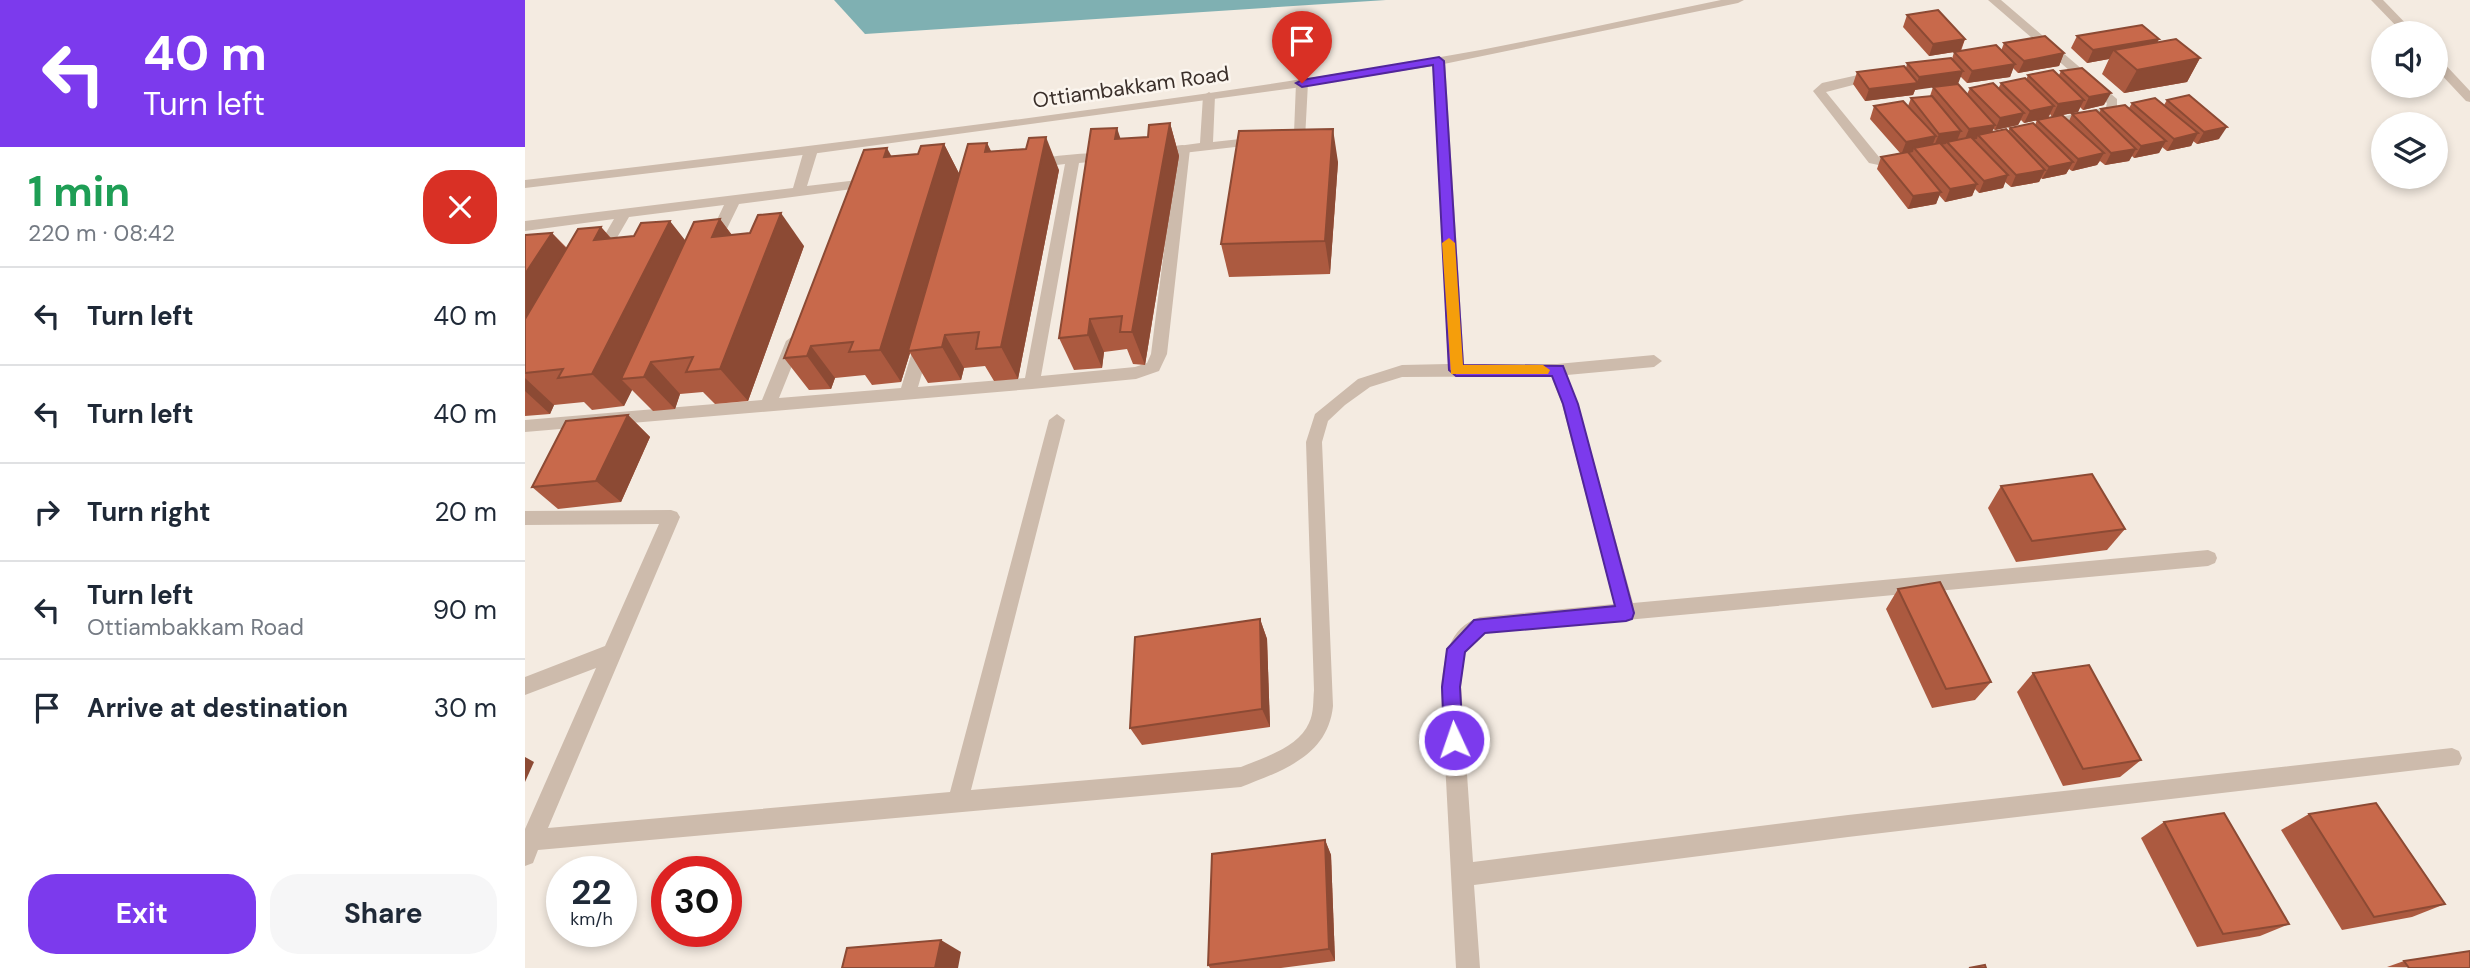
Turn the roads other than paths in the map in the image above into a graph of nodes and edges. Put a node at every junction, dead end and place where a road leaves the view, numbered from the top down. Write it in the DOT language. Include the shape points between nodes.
graph roads {
  1 [pos="1738,0"];
  2 [pos="1994,0"];
  3 [pos="2377,0"];
  4 [pos="2397,21"];
  5 [pos="1439,61"];
  6 [pos="1893,71"];
  7 [pos="2448,74"];
  8 [pos="1302,83"];
  9 [pos="1209,96"];
  10 [pos="2470,97"];
  11 [pos="2035,128"];
  12 [pos="1206,146"];
  13 [pos="1183,149"];
  14 [pos="811,150"];
  15 [pos="1919,155"];
  16 [pos="1073,159"];
  17 [pos="1010,167"];
  18 [pos="896,179"];
  19 [pos="525,184"];
  20 [pos="799,190"];
  21 [pos="734,199"];
  22 [pos="625,213"];
  23 [pos="525,226"];
  24 [pos="705,260"];
  25 [pos="592,271"];
  26 [pos="927,327"];
  27 [pos="798,332"];
  28 [pos="1654,361"];
  29 [pos="1456,370"];
  30 [pos="1557,370"];
  31 [pos="1032,383"];
  32 [pos="908,392"];
  33 [pos="768,406"];
  34 [pos="1057,420"];
  35 [pos="525,426"];
  36 [pos="525,518"];
  37 [pos="2208,558"];
  38 [pos="1626,613"];
  39 [pos="613,652"];
  40 [pos="525,686"];
  41 [pos="2452,758"];
  42 [pos="958,802"];
  43 [pos="528,848"];
  44 [pos="1461,875"];
  45 [pos="1468,968"];
  1 -- 5 [label="street, Ottiambakkam Road"];
  2 -- 11 [label="street" via="2034,40 2113,102 2114,106"];
  3 -- 4 [label="street"];
  5 -- 8 [label="street, Ottiambakkam Road"];
  5 -- 29 [label="street"];
  6 -- 15 [label="street" via="1819,91 1874,160 1888,163"];
  7 -- 10 [label="street"];
  8 -- 9 [label="street, Ottiambakkam Road"];
  8 -- 12 [label="street" via="1300,136"];
  9 -- 12 [label="street"];
  9 -- 14 [label="street, Ottiambakkam Road"];
  12 -- 13 [label="street"];
  13 -- 16 [label="street"];
  13 -- 31 [label="street" via="1159,354 1153,367 1136,373"];
  14 -- 19 [label="street, Ottiambakkam Road"];
  14 -- 20 [label="street"];
  16 -- 17 [label="street"];
  16 -- 31 [label="street"];
  18 -- 20 [label="street" via="855,190"];
  20 -- 21 [label="street"];
  21 -- 22 [label="street"];
  21 -- 24 [label="street"];
  22 -- 23 [label="street"];
  22 -- 25 [label="street"];
  26 -- 32 [label="street"];
  27 -- 33 [label="street"];
  28 -- 30 [label="street"];
  29 -- 30 [label="street"];
  29 -- 42 [label="street" via="1402,371 1364,383 1321,418 1314,442 1324,690 1320,724 1305,745 1241,777"];
  30 -- 38 [label="street"];
  31 -- 32 [label="street"];
  32 -- 33 [label="street"];
  33 -- 35 [label="street" via="633,411"];
  34 -- 42 [label="street"];
  36 -- 39 [label="street" via="671,517"];
  37 -- 38 [label="street"];
  38 -- 44 [label="street" via="1480,625 1456,649 1451,687"];
  39 -- 40 [label="street"];
  39 -- 43 [label="street"];
  41 -- 44 [label="street"];
  42 -- 43 [label="street"];
  44 -- 45 [label="street"];
}
